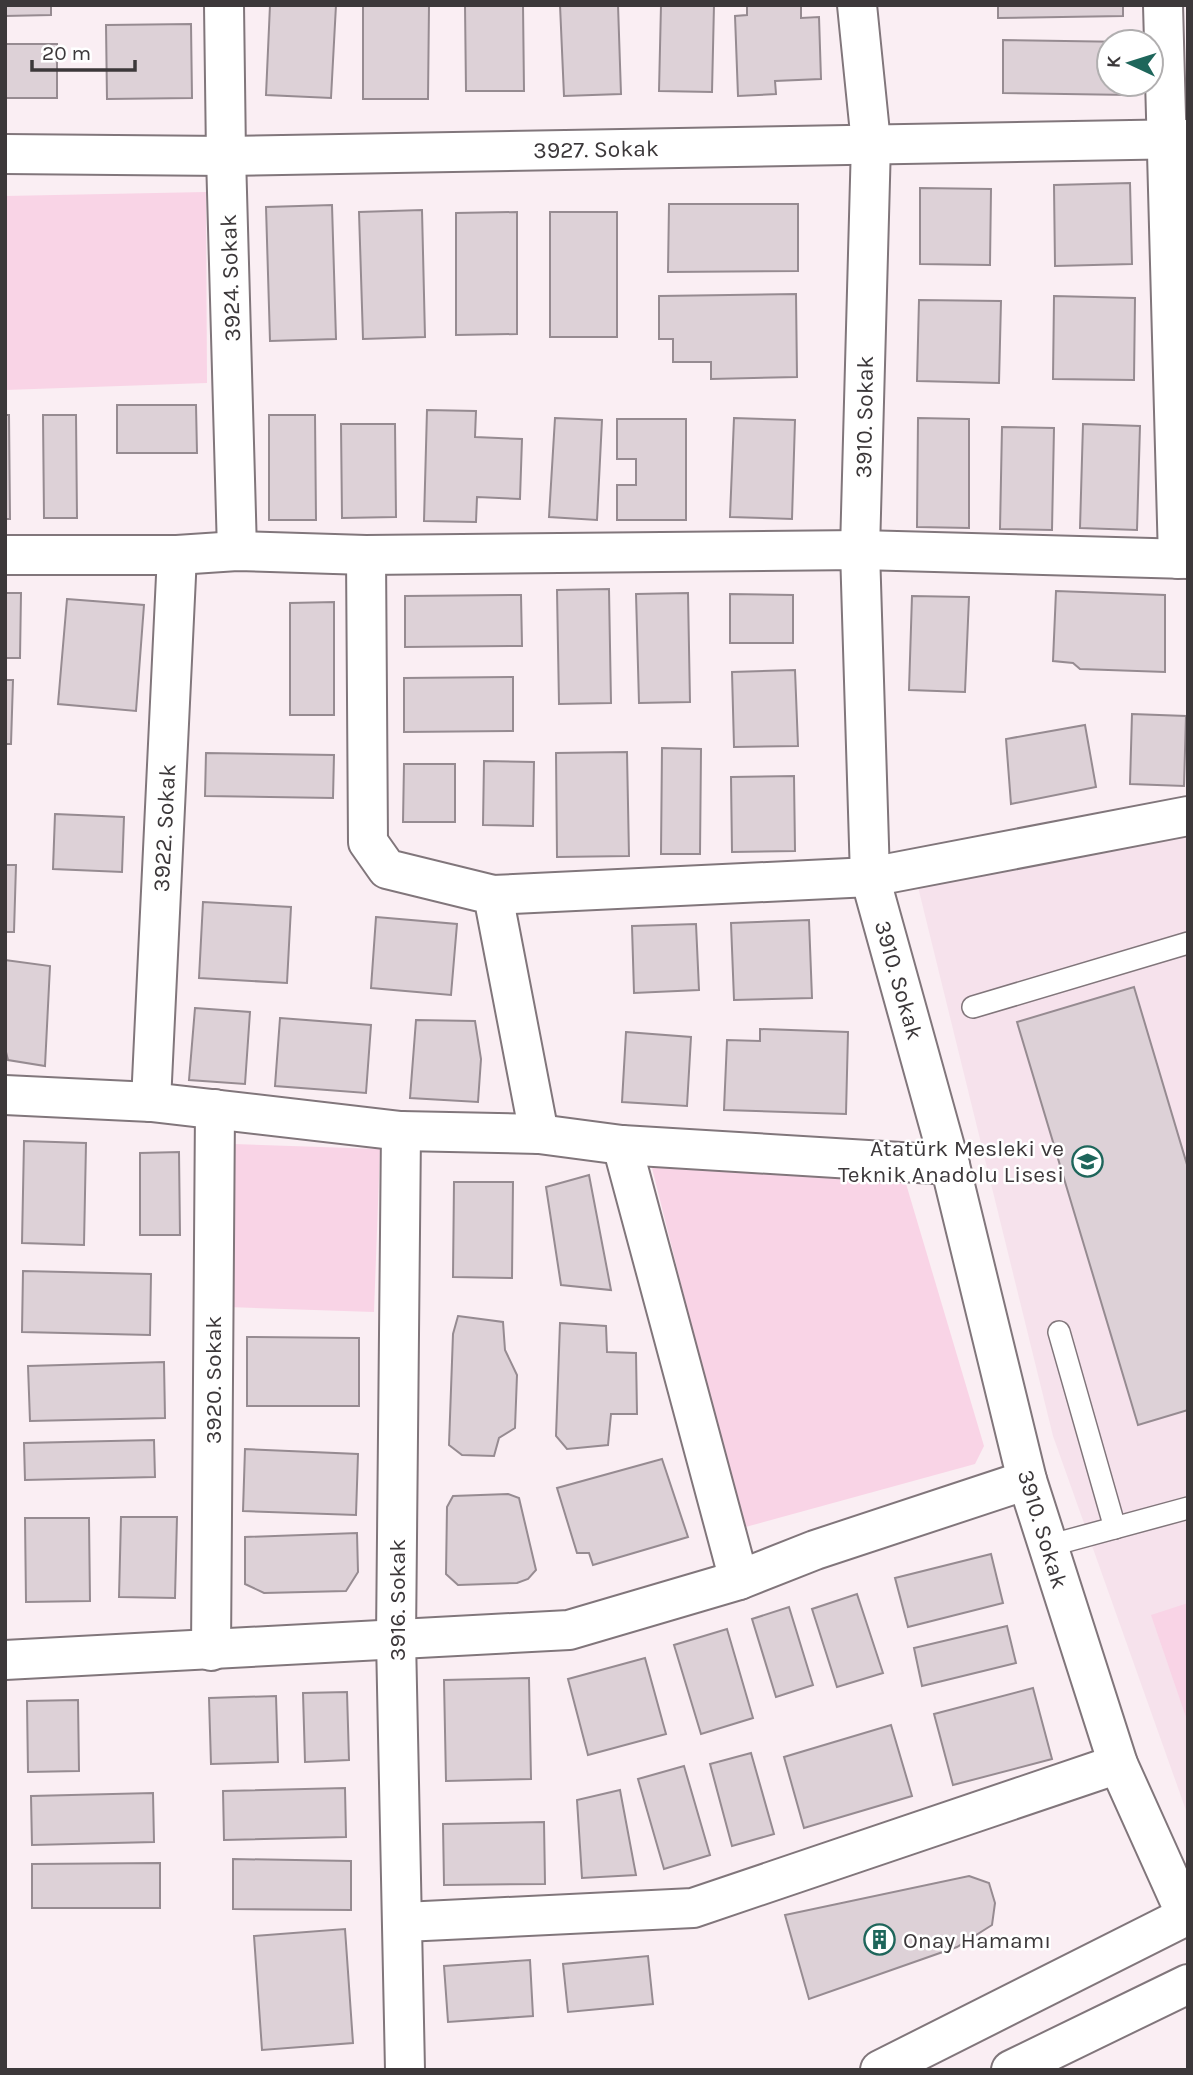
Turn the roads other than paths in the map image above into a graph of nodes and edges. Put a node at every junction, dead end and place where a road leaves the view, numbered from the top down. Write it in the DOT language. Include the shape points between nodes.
graph roads {
  1 [pos="224,5"];
  2 [pos="857,5"];
  3 [pos="1163,5"];
  4 [pos="1177,140"];
  5 [pos="871,143"];
  6 [pos="5,154"];
  7 [pos="226,156"];
  8 [pos="860,550"];
  9 [pos="237,551"];
  10 [pos="5,555"];
  11 [pos="177,555"];
  12 [pos="366,555"];
  13 [pos="1183,559"];
  14 [pos="1188,816"];
  15 [pos="870,877"];
  16 [pos="493,895"];
  17 [pos="1188,943"];
  18 [pos="973,1007"];
  19 [pos="5,1095"];
  20 [pos="151,1102"];
  21 [pos="215,1109"];
  22 [pos="401,1131"];
  23 [pos="540,1134"];
  24 [pos="622,1145"];
  25 [pos="950,1165"];
  26 [pos="1059,1332"];
  27 [pos="1027,1480"];
  28 [pos="1188,1508"];
  29 [pos="1115,1528"];
  30 [pos="1048,1546"];
  31 [pos="739,1580"];
  32 [pos="396,1639"];
  33 [pos="211,1651"];
  34 [pos="5,1660"];
  35 [pos="1118,1764"];
  36 [pos="1187,1915"];
  37 [pos="404,1922"];
  38 [pos="1188,1984"];
  39 [pos="405,2070"];
  40 [pos="880,2070"];
  41 [pos="1010,2070"];
  1 -- 7 [label="street, 3924. Sokak"];
  2 -- 5 [label="street, 3910. Sokak"];
  3 -- 4 [label="street"];
  4 -- 5 [label="street, 3927. Sokak"];
  4 -- 13 [label="street"];
  5 -- 7 [label="street, 3927. Sokak"];
  5 -- 8 [label="street, 3910. Sokak"];
  6 -- 7 [label="street, 3927. Sokak"];
  7 -- 9 [label="street, 3924. Sokak"];
  8 -- 12 [label="street"];
  8 -- 13 [label="street"];
  8 -- 15 [label="street, 3910. Sokak"];
  9 -- 11 [label="street"];
  9 -- 12 [label="street"];
  10 -- 11 [label="street"];
  11 -- 20 [label="street, 3922. Sokak"];
  12 -- 16 [label="street" via="368,842 387,869"];
  14 -- 15 [label="street"];
  15 -- 16 [label="street"];
  15 -- 25 [label="street, 3910. Sokak"];
  16 -- 23 [label="street"];
  17 -- 18 [label="lane"];
  19 -- 20 [label="street"];
  20 -- 21 [label="street"];
  21 -- 22 [label="street"];
  21 -- 33 [label="street, 3920. Sokak"];
  22 -- 23 [label="street"];
  22 -- 32 [label="street, 3916. Sokak"];
  23 -- 24 [label="street"];
  24 -- 25 [label="street"];
  24 -- 31 [label="street"];
  25 -- 27 [label="street, 3910. Sokak"];
  26 -- 29 [label="lane"];
  27 -- 30 [label="street, 3910. Sokak"];
  27 -- 31 [label="street"];
  28 -- 29 [label="lane"];
  29 -- 30 [label="lane"];
  30 -- 35 [label="street, 3910. Sokak"];
  31 -- 32 [label="street" via="569,1630"];
  32 -- 33 [label="street"];
  32 -- 37 [label="street, 3916. Sokak"];
  33 -- 34 [label="street"];
  35 -- 36 [label="street, 3910. Sokak"];
  35 -- 37 [label="street" via="693,1908"];
  36 -- 40 [label="street"];
  37 -- 39 [label="street, 3916. Sokak"];
  38 -- 41 [label="street"];
}
